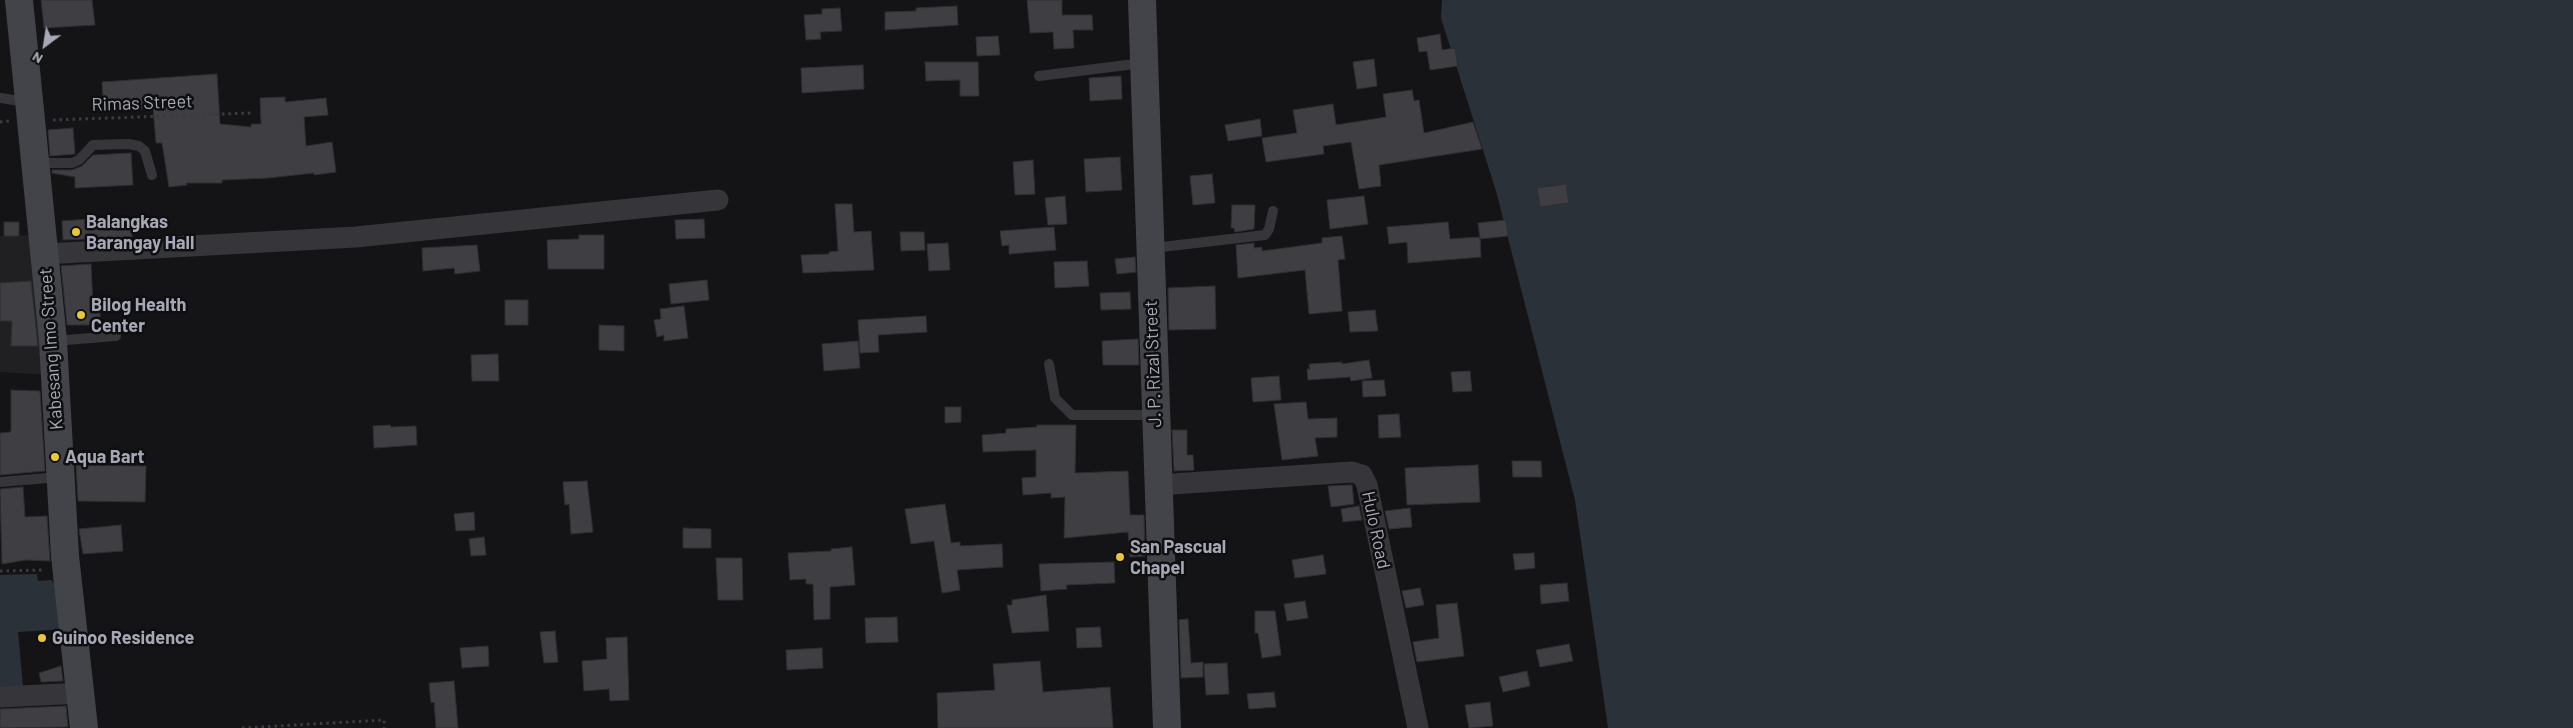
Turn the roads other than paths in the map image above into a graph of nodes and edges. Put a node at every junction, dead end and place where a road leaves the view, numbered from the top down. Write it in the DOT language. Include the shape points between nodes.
graph roads {
  1 [pos="20,0"];
  2 [pos="1142,0"];
  3 [pos="1144,63"];
  4 [pos="1039,76"];
  5 [pos="0,98"];
  6 [pos="31,112"];
  7 [pos="36,163"];
  8 [pos="152,175"];
  9 [pos="718,200"];
  10 [pos="1273,211"];
  11 [pos="1150,249"];
  12 [pos="44,254"];
  13 [pos="116,336"];
  14 [pos="53,341"];
  15 [pos="1049,364"];
  16 [pos="1155,415"];
  17 [pos="60,477"];
  18 [pos="0,482"];
  19 [pos="1157,485"];
  20 [pos="82,693"];
  21 [pos="0,697"];
  22 [pos="84,728"];
  23 [pos="1166,728"];
  24 [pos="1418,728"];
  1 -- 6 [label="main road, Kabesang Imo Street"];
  2 -- 3 [label="main road, J. P. Rizal Street"];
  3 -- 4 [label="lane"];
  3 -- 11 [label="main road, J. P. Rizal Street"];
  5 -- 6 [label="lane"];
  6 -- 7 [label="main road, Kabesang Imo Street"];
  7 -- 8 [label="lane" via="72,163 93,145 128,144 145,151"];
  7 -- 12 [label="main road, Kabesang Imo Street"];
  9 -- 12 [label="street" via="356,237"];
  10 -- 11 [label="lane" via="1265,235"];
  11 -- 16 [label="main road, J. P. Rizal Street"];
  12 -- 14 [label="main road, Kabesang Imo Street"];
  13 -- 14 [label="lane"];
  14 -- 17 [label="main road, Kabesang Imo Street"];
  15 -- 16 [label="lane" via="1055,398 1072,415"];
  16 -- 19 [label="main road, J. P. Rizal Street"];
  17 -- 18 [label="lane"];
  17 -- 20 [label="main road, Kabesang Imo Street"];
  19 -- 23 [label="main road, J. P. Rizal Street"];
  19 -- 24 [label="street, Hulo Road" via="1352,472 1362,475 1367,484"];
  20 -- 21 [label="street"];
  20 -- 22 [label="main road, Kabesang Imo Street"];
}
